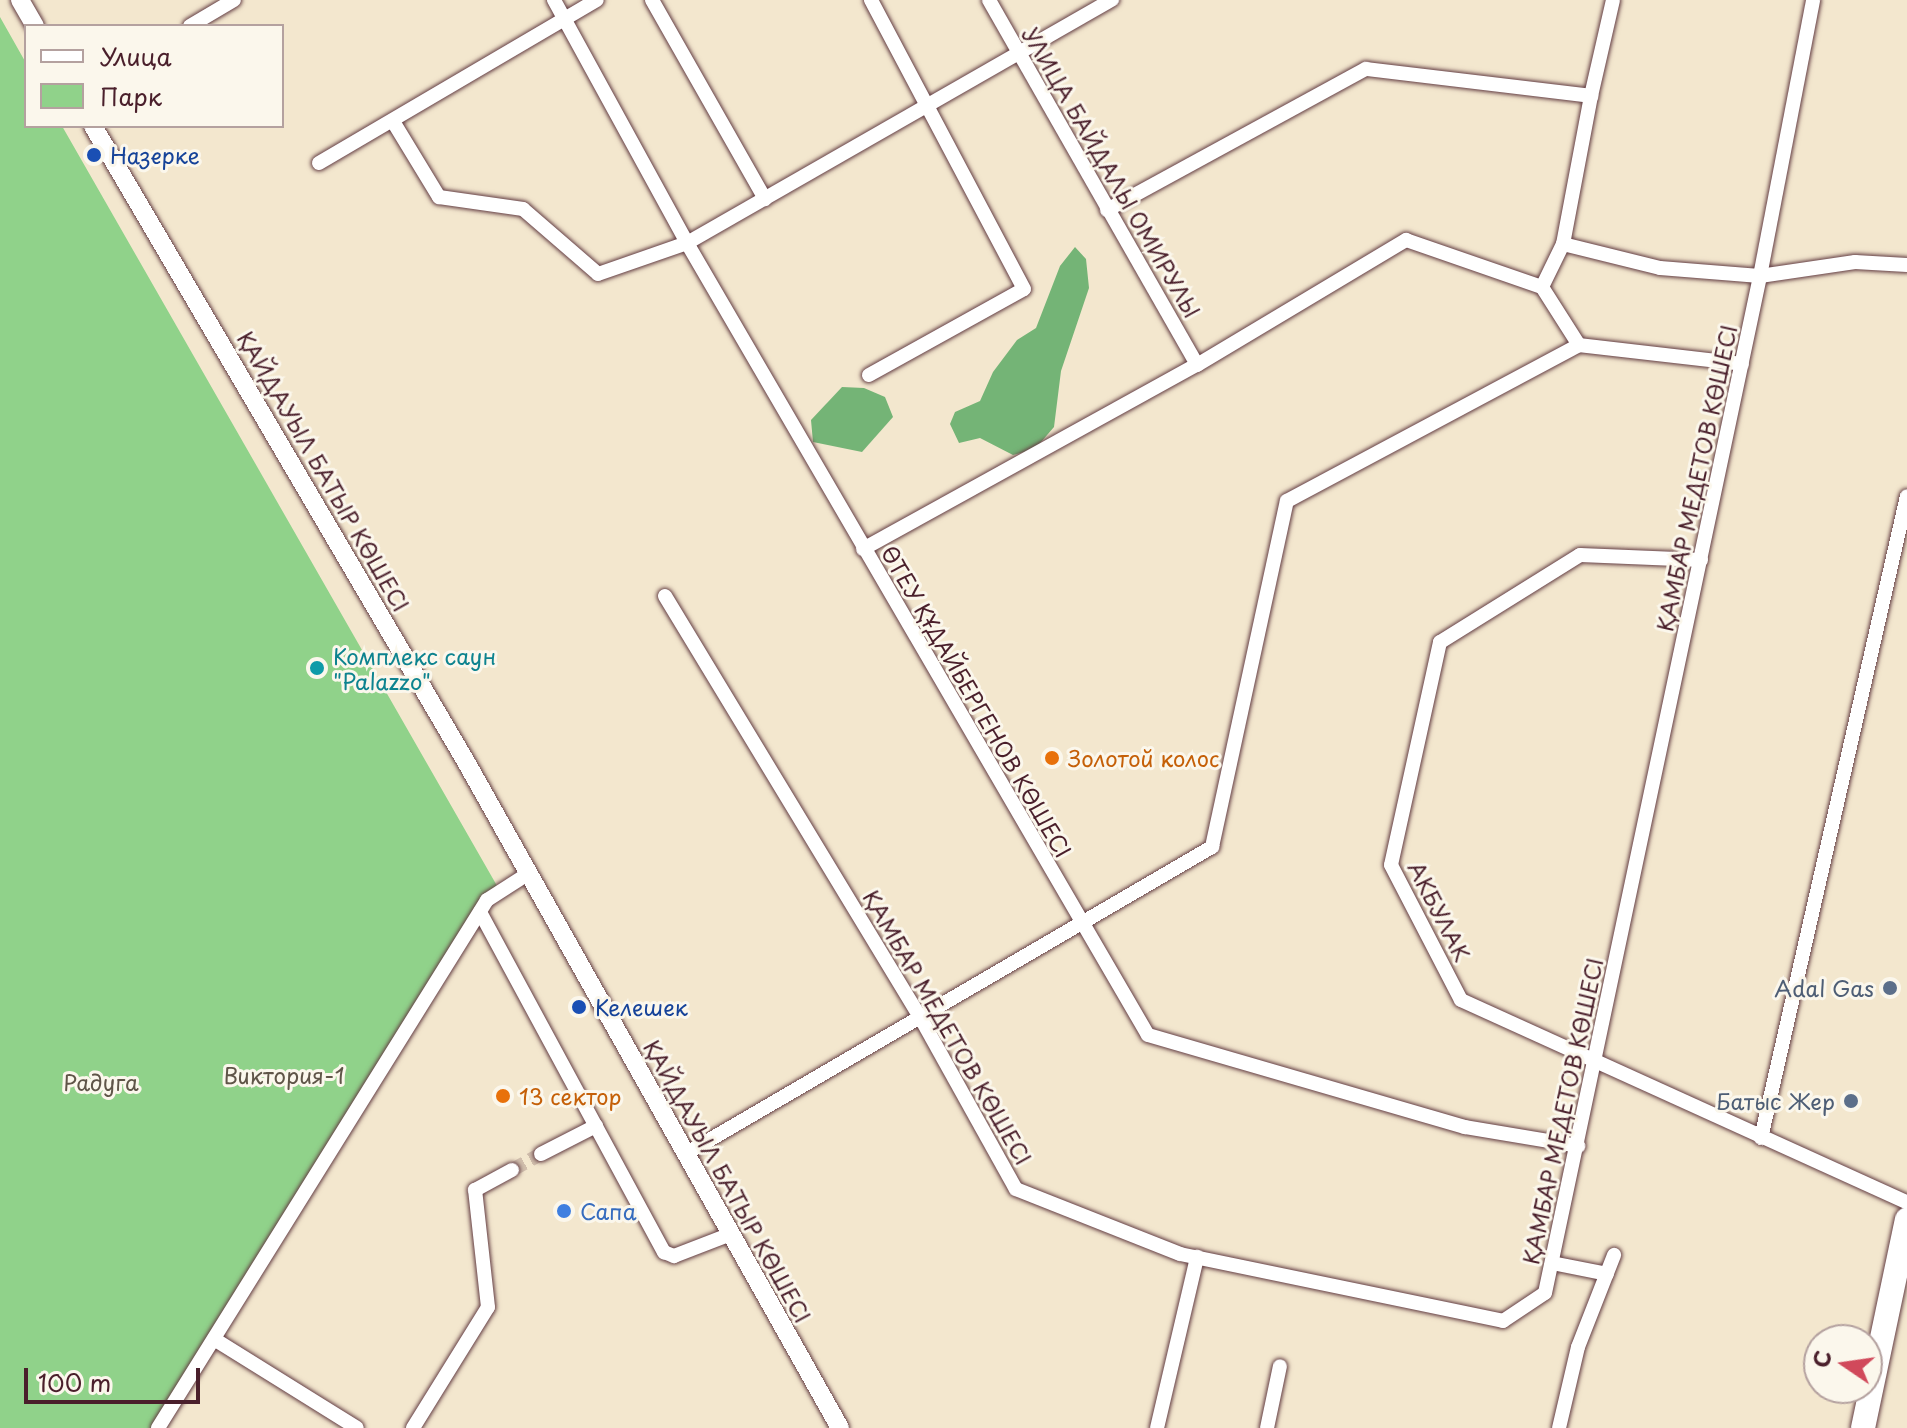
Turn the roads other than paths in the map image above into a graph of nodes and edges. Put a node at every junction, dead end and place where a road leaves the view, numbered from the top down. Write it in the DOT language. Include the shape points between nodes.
graph roads {
  1 [pos="20,0"];
  2 [pos="234,0"];
  3 [pos="554,0"];
  4 [pos="597,0"];
  5 [pos="652,0"];
  6 [pos="871,0"];
  7 [pos="989,0"];
  8 [pos="1112,0"];
  9 [pos="1613,0"];
  10 [pos="1813,0"];
  11 [pos="564,19"];
  12 [pos="34,24"];
  13 [pos="193,24"];
  14 [pos="1019,51"];
  15 [pos="1591,96"];
  16 [pos="927,107"];
  17 [pos="394,123"];
  18 [pos="94,128"];
  19 [pos="319,163"];
  20 [pos="765,199"];
  21 [pos="1107,210"];
  22 [pos="687,243"];
  23 [pos="1563,244"];
  24 [pos="1907,265"];
  25 [pos="1760,276"];
  26 [pos="1542,287"];
  27 [pos="1579,345"];
  28 [pos="1742,364"];
  29 [pos="1197,365"];
  30 [pos="869,375"];
  31 [pos="1907,496"];
  32 [pos="863,549"];
  33 [pos="1701,560"];
  34 [pos="665,596"];
  35 [pos="526,875"];
  36 [pos="480,912"];
  37 [pos="1081,925"];
  38 [pos="919,1015"];
  39 [pos="1596,1062"];
  40 [pos="596,1126"];
  41 [pos="1761,1138"];
  42 [pos="1578,1146"];
  43 [pos="687,1153"];
  44 [pos="541,1154"];
  45 [pos="512,1170"];
  46 [pos="1907,1202"];
  47 [pos="1907,1220"];
  48 [pos="731,1234"];
  49 [pos="1614,1255"];
  50 [pos="1197,1257"];
  51 [pos="1552,1263"];
  52 [pos="1607,1274"];
  53 [pos="214,1339"];
  54 [pos="1280,1366"];
  55 [pos="158,1428"];
  56 [pos="357,1428"];
  57 [pos="413,1428"];
  58 [pos="840,1428"];
  59 [pos="1157,1428"];
  60 [pos="1267,1428"];
  61 [pos="1559,1428"];
  62 [pos="1863,1428"];
  1 -- 12 [label="street"];
  2 -- 13 [label="street"];
  3 -- 11 [label="street, ӨТЕУ ҚҰДАЙБЕРГЕНОВ КӨШЕСІ"];
  4 -- 11 [label="street"];
  5 -- 20 [label="street"];
  6 -- 16 [label="street"];
  7 -- 14 [label="street, УЛИЦА БАЙДАЛЫ ОМИРУЛЫ"];
  8 -- 14 [label="street"];
  9 -- 15 [label="street"];
  10 -- 25 [label="street, ҚАМБАР МЕДЕТОВ КӨШЕСІ"];
  11 -- 17 [label="street"];
  11 -- 22 [label="street, ӨТЕУ ҚҰДАЙБЕРГЕНОВ КӨШЕСІ"];
  14 -- 16 [label="street"];
  14 -- 21 [label="street, УЛИЦА БАЙДАЛЫ ОМИРУЛЫ"];
  15 -- 21 [label="street" via="1366,69"];
  15 -- 23 [label="street"];
  16 -- 20 [label="street"];
  16 -- 30 [label="street" via="1024,289"];
  17 -- 19 [label="street"];
  17 -- 22 [label="street" via="439,197 523,209 598,274"];
  18 -- 35 [label="street, ҚАЙДАУЫЛ БАТЫР КӨШЕСІ" via="429,698"];
  20 -- 22 [label="street"];
  21 -- 29 [label="street, УЛИЦА БАЙДАЛЫ ОМИРУЛЫ"];
  22 -- 32 [label="street, ӨТЕУ ҚҰДАЙБЕРГЕНОВ КӨШЕСІ"];
  23 -- 25 [label="street" via="1660,268"];
  23 -- 26 [label="street"];
  24 -- 25 [label="street" via="1855,262"];
  25 -- 28 [label="street, ҚАМБАР МЕДЕТОВ КӨШЕСІ"];
  26 -- 27 [label="street"];
  26 -- 29 [label="street" via="1406,240"];
  27 -- 28 [label="street"];
  27 -- 37 [label="street" via="1287,501 1212,847"];
  28 -- 33 [label="street, ҚАМБАР МЕДЕТОВ КӨШЕСІ"];
  29 -- 32 [label="street"];
  31 -- 41 [label="street"];
  32 -- 37 [label="street, ӨТЕУ ҚҰДАЙБЕРГЕНОВ КӨШЕСІ"];
  33 -- 39 [label="street, ҚАМБАР МЕДЕТОВ КӨШЕСІ"];
  33 -- 39 [label="street, АКБУЛАК" via="1580,555 1440,642 1391,865 1461,1000"];
  34 -- 38 [label="street, ҚАМБАР МЕДЕТОВ КӨШЕСІ"];
  35 -- 36 [label="street" via="487,900"];
  35 -- 43 [label="street, ҚАЙДАУЫЛ БАТЫР КӨШЕСІ"];
  36 -- 40 [label="street"];
  36 -- 53 [label="street"];
  37 -- 38 [label="street"];
  37 -- 42 [label="street, ӨТЕУ ҚҰДАЙБЕРГЕНОВ КӨШЕСІ" via="1148,1035 1465,1127"];
  38 -- 43 [label="street"];
  38 -- 50 [label="street, ҚАМБАР МЕДЕТОВ КӨШЕСІ" via="1016,1189"];
  39 -- 41 [label="street, АКБУЛАК"];
  39 -- 42 [label="street, ҚАМБАР МЕДЕТОВ КӨШЕСІ"];
  40 -- 44 [label="street"];
  40 -- 48 [label="street" via="667,1254"];
  41 -- 46 [label="street, АКБУЛАК"];
  42 -- 51 [label="street, ҚАМБАР МЕДЕТОВ КӨШЕСІ"];
  43 -- 48 [label="street, ҚАЙДАУЫЛ БАТЫР КӨШЕСІ"];
  45 -- 57 [label="street" via="475,1190 488,1307"];
  47 -- 62 [label="highway"];
  48 -- 58 [label="street, ҚАЙДАУЫЛ БАТЫР КӨШЕСІ"];
  49 -- 52 [label="street"];
  50 -- 51 [label="street, ҚАМБАР МЕДЕТОВ КӨШЕСІ" via="1503,1321 1545,1293"];
  50 -- 59 [label="street"];
  51 -- 52 [label="street"];
  52 -- 61 [label="street" via="1578,1347"];
  53 -- 55 [label="street"];
  53 -- 56 [label="street"];
  54 -- 60 [label="street"];
}
